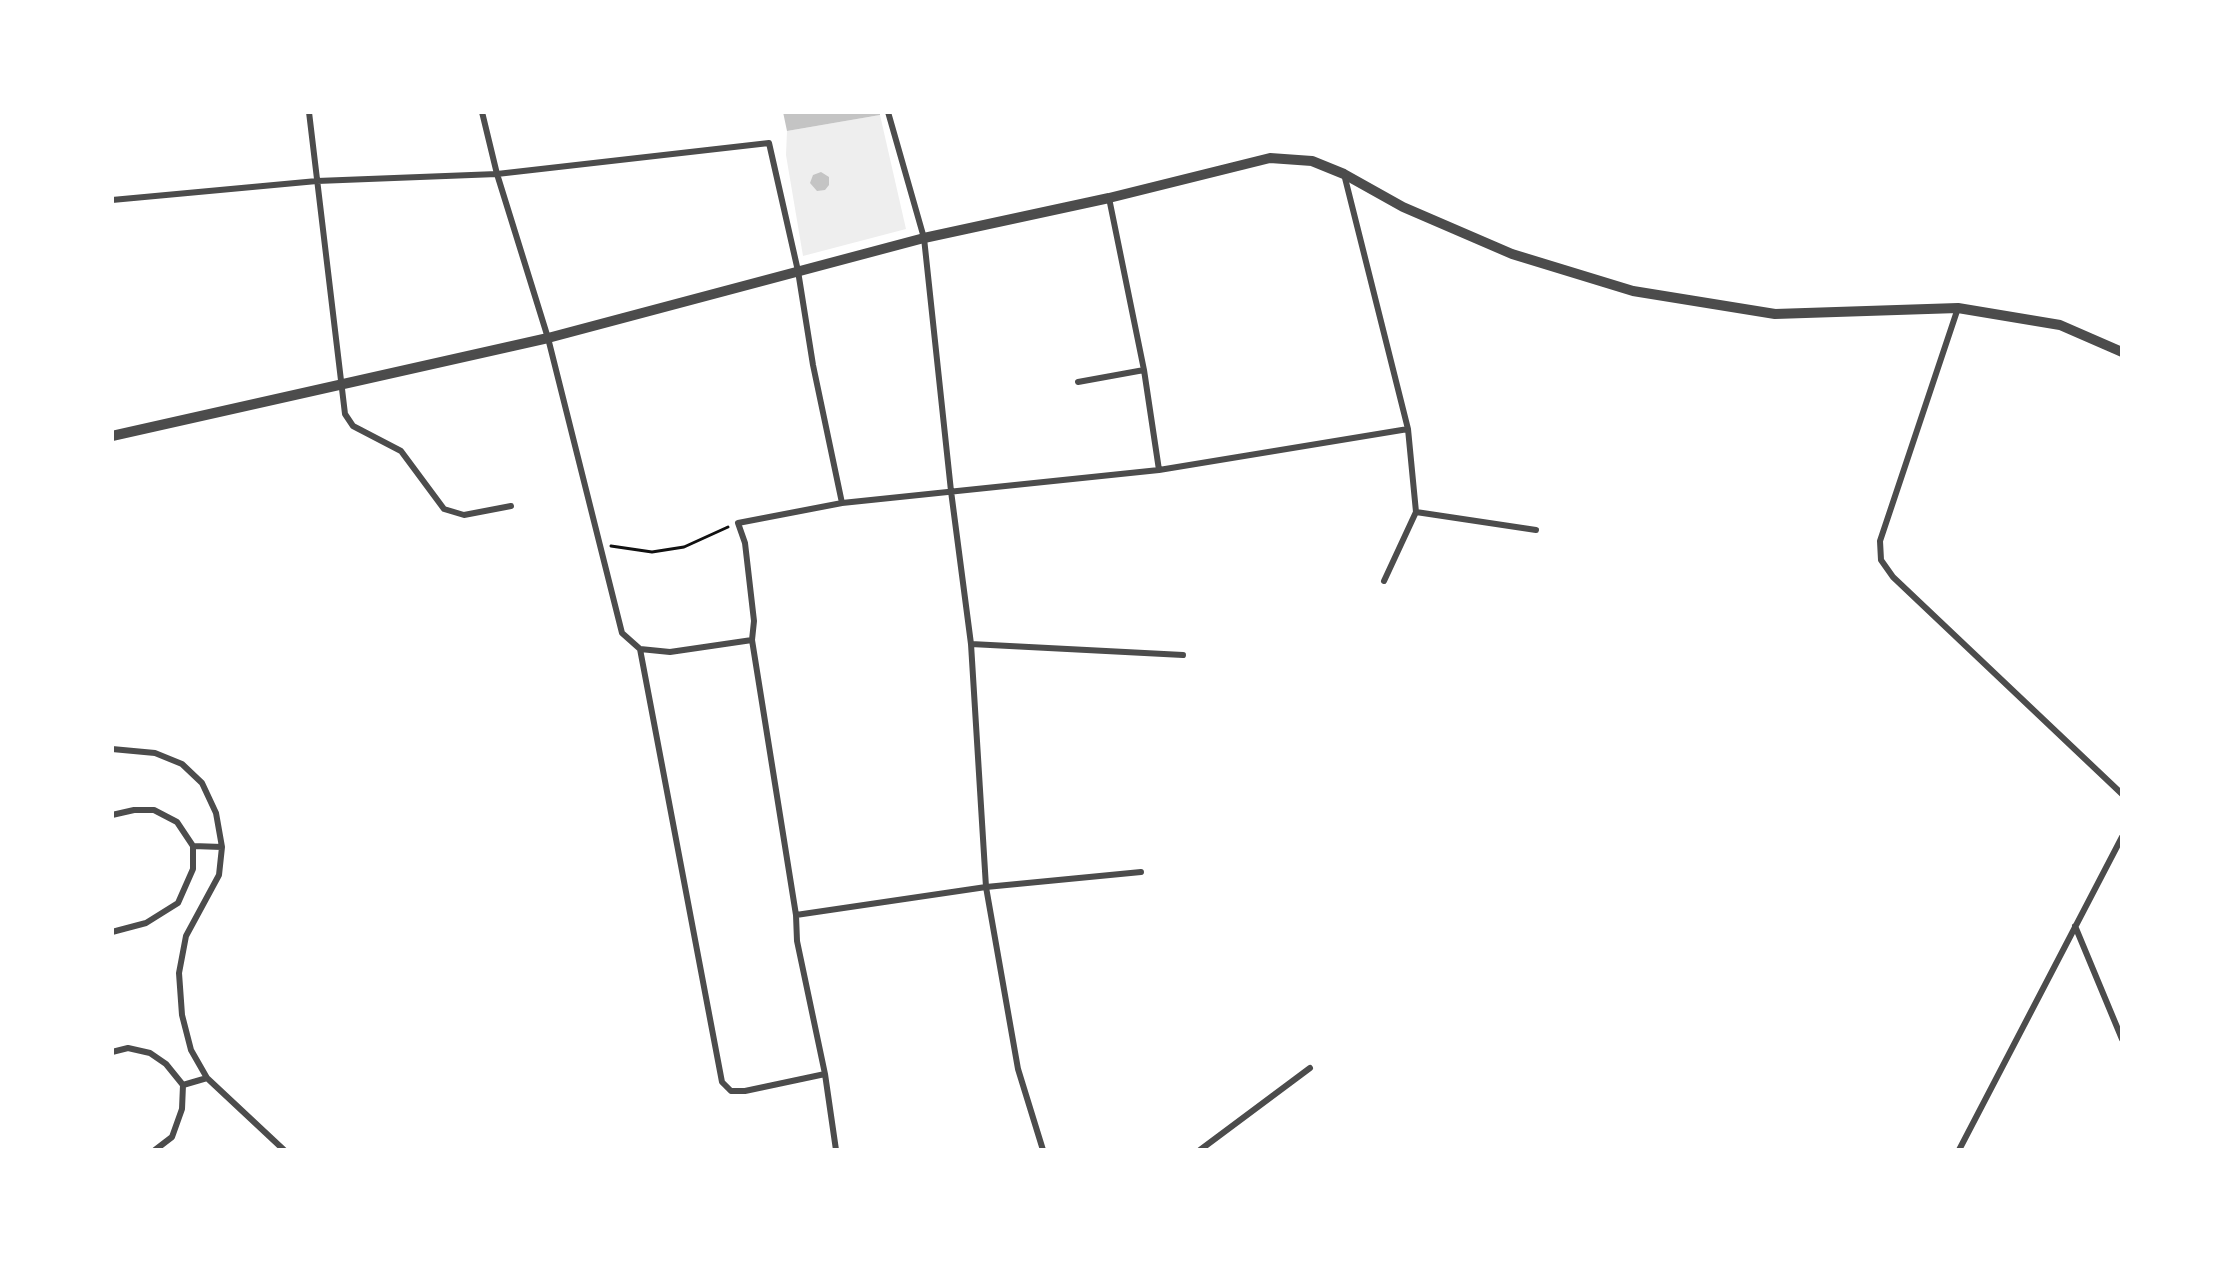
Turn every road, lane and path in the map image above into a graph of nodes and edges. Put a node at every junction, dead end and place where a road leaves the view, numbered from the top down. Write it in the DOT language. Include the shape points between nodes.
graph roads {
  1 [pos="309,112"];
  2 [pos="482,112"];
  3 [pos="888,112"];
  4 [pos="497,174"];
  5 [pos="1344,174"];
  6 [pos="317,181"];
  7 [pos="1109,198"];
  8 [pos="112,200"];
  9 [pos="924,238"];
  10 [pos="798,271"];
  11 [pos="1958,308"];
  12 [pos="548,338"];
  13 [pos="2121,352"];
  14 [pos="1144,370"];
  15 [pos="1078,382"];
  16 [pos="342,384"];
  17 [pos="1408,429"];
  18 [pos="112,436"];
  19 [pos="1159,470"];
  20 [pos="951,491"];
  21 [pos="842,503"];
  22 [pos="511,506"];
  23 [pos="1416,512"];
  24 [pos="738,523"];
  25 [pos="1536,531"];
  26 [pos="600,545"];
  27 [pos="1384,581"];
  28 [pos="752,640"];
  29 [pos="971,644"];
  30 [pos="640,649"];
  31 [pos="1183,655"];
  32 [pos="112,749"];
  33 [pos="2121,794"];
  34 [pos="112,815"];
  35 [pos="2121,837"];
  36 [pos="193,846"];
  37 [pos="222,847"];
  38 [pos="1141,872"];
  39 [pos="986,887"];
  40 [pos="796,915"];
  41 [pos="2075,926"];
  42 [pos="112,932"];
  43 [pos="2121,1039"];
  44 [pos="112,1052"];
  45 [pos="1310,1068"];
  46 [pos="825,1074"];
  47 [pos="207,1078"];
  48 [pos="183,1085"];
  49 [pos="155,1149"];
  50 [pos="284,1149"];
  51 [pos="836,1149"];
  52 [pos="1043,1149"];
  53 [pos="1200,1149"];
  54 [pos="1959,1149"];
  1 -- 6 [label="street"];
  2 -- 4 [label="street"];
  3 -- 9 [label="street"];
  4 -- 6 [label="street"];
  4 -- 10 [label="street" via="769,143"];
  4 -- 12 [label="street"];
  5 -- 7 [label="street" via="1312,161 1270,158"];
  5 -- 11 [label="street" via="1403,207 1512,254 1632,291 1775,314"];
  5 -- 17 [label="street"];
  6 -- 8 [label="street"];
  6 -- 16 [label="street"];
  7 -- 9 [label="street"];
  7 -- 14 [label="street"];
  9 -- 10 [label="street"];
  9 -- 20 [label="street"];
  10 -- 12 [label="street"];
  10 -- 21 [label="street"];
  11 -- 13 [label="street" via="2060,325"];
  11 -- 33 [label="street" via="1880,541 1881,560 1893,576"];
  12 -- 16 [label="street"];
  12 -- 26 [label="street"];
  14 -- 15 [label="street"];
  14 -- 19 [label="street"];
  16 -- 18 [label="street"];
  16 -- 22 [label="street" via="345,414 353,426 401,451 444,508 464,515"];
  17 -- 19 [label="street"];
  17 -- 23 [label="street"];
  19 -- 20 [label="street"];
  20 -- 21 [label="street"];
  20 -- 29 [label="street"];
  21 -- 24 [label="street"];
  23 -- 25 [label="street"];
  23 -- 27 [label="street"];
  24 -- 26 [label="path" via="684,547 652,552"];
  24 -- 28 [label="street" via="745,543 754,621"];
  26 -- 30 [label="street" via="622,633"];
  28 -- 30 [label="street" via="670,652"];
  28 -- 40 [label="street"];
  29 -- 31 [label="street"];
  29 -- 39 [label="street"];
  30 -- 46 [label="street" via="722,1082 731,1091 745,1091"];
  32 -- 37 [label="street" via="155,753 182,764 202,783 216,813"];
  34 -- 36 [label="street" via="154,810 177,822"];
  35 -- 41 [label="street"];
  36 -- 37 [label="street"];
  36 -- 42 [label="street" via="193,869 178,903 146,923"];
  37 -- 47 [label="street" via="219,875 186,936 179,973 182,1015 191,1050"];
  38 -- 39 [label="street"];
  39 -- 40 [label="street"];
  39 -- 52 [label="street" via="1018,1069"];
  40 -- 46 [label="street" via="797,941"];
  41 -- 43 [label="street"];
  41 -- 54 [label="street"];
  44 -- 48 [label="street" via="128,1048 150,1053 166,1064"];
  45 -- 53 [label="street"];
  46 -- 51 [label="street"];
  47 -- 48 [label="street"];
  47 -- 50 [label="street"];
  48 -- 49 [label="street" via="182,1109 172,1137"];
}
